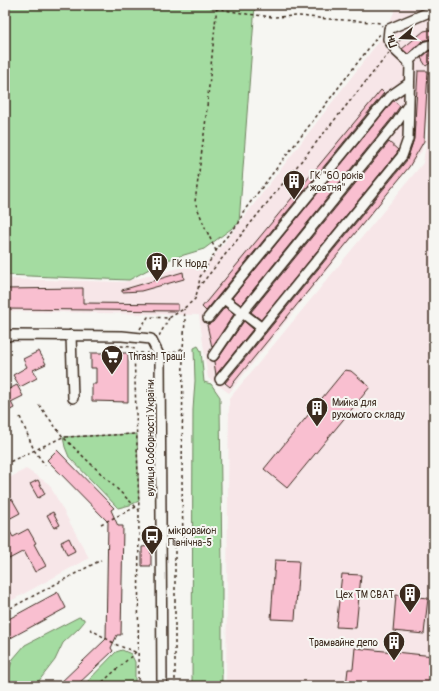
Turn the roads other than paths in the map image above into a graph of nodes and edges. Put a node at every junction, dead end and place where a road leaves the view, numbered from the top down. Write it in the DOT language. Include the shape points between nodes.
graph roads {
  1 [pos="434,10"];
  2 [pos="434,44"];
  3 [pos="407,62"];
  4 [pos="409,83"];
  5 [pos="409,104"];
  6 [pos="224,299"];
  7 [pos="242,313"];
  8 [pos="208,318"];
  9 [pos="262,328"];
  10 [pos="71,335"];
  11 [pos="7,337"];
  12 [pos="5,345"];
  13 [pos="214,356"];
  14 [pos="220,379"];
  15 [pos="73,398"];
  16 [pos="162,686"];
  1 -- 3 [label="street" via="386,32 393,47"];
  2 -- 3 [label="street" via="426,46"];
  3 -- 4 [label="street" via="410,64"];
  4 -- 5 [label="street"];
  4 -- 6 [label="street" via="389,97"];
  5 -- 7 [label="street"];
  5 -- 9 [label="street" via="408,139 402,156"];
  6 -- 7 [label="street"];
  6 -- 8 [label="street"];
  7 -- 9 [label="street"];
  7 -- 13 [label="street"];
  9 -- 14 [label="street"];
  10 -- 11 [label="street"];
  10 -- 15 [label="street"];
  10 -- 16 [label="street, вулиця Соборності України" via="151,339 160,357"];
  11 -- 12 [label="street"];
}
